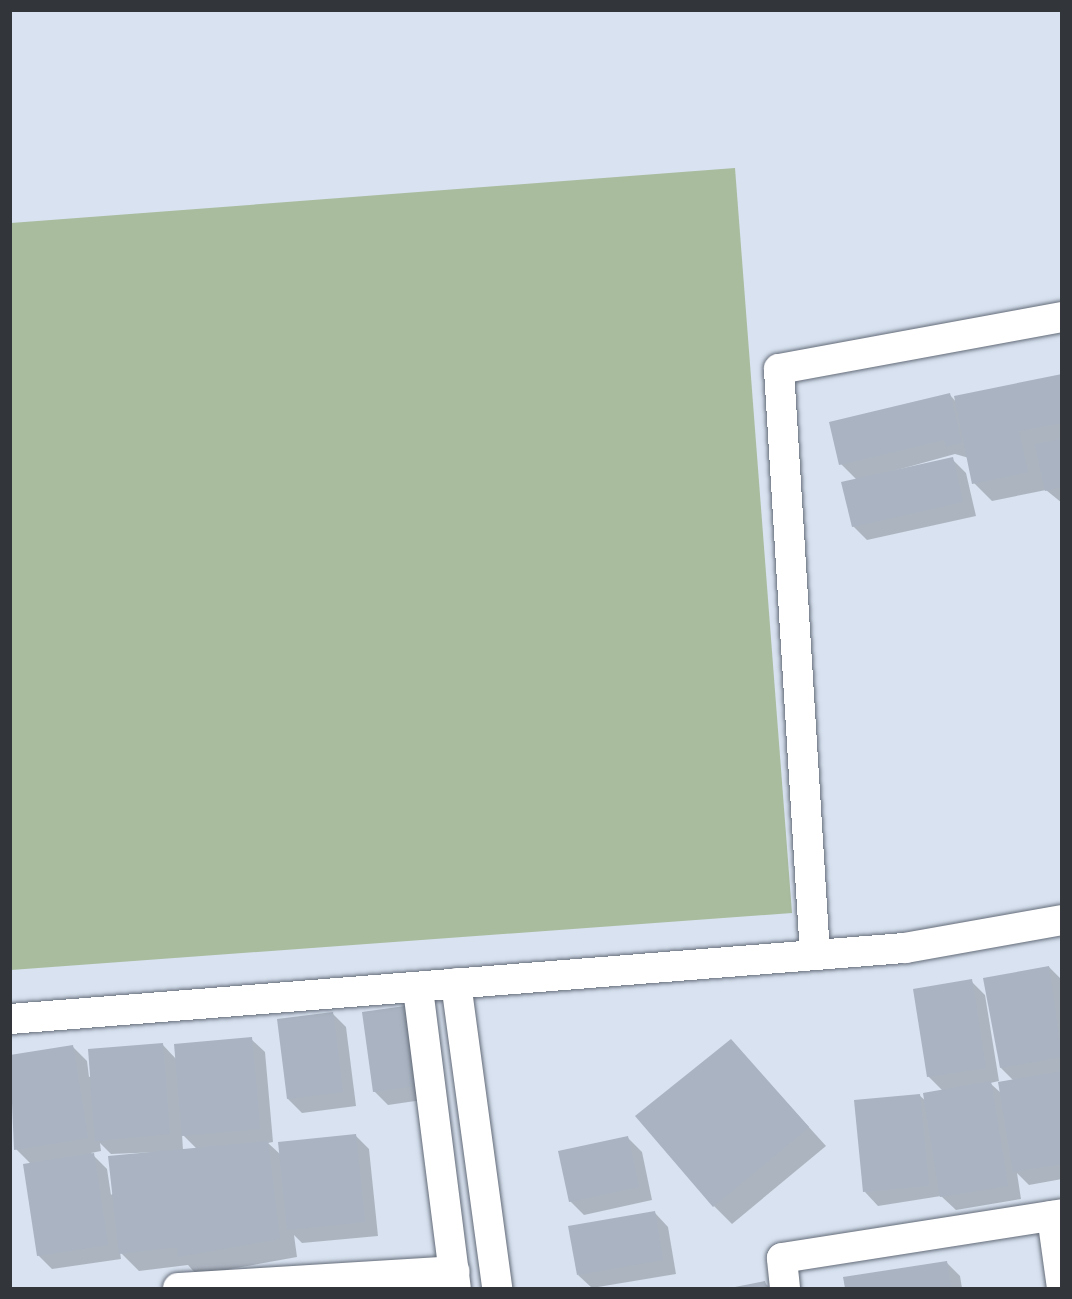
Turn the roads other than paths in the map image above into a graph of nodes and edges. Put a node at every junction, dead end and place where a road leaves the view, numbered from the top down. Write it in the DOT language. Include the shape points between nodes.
graph roads {
  1 [pos="1062,316"];
  2 [pos="1062,920"];
  3 [pos="815,955"];
  4 [pos="456,983"];
  5 [pos="418,989"];
  6 [pos="10,1019"];
  7 [pos="1057,1215"];
  8 [pos="455,1280"];
  9 [pos="178,1288"];
  10 [pos="497,1288"];
  11 [pos="785,1288"];
  12 [pos="1062,1288"];
  1 -- 3 [label="street" via="779,369"];
  2 -- 3 [label="street" via="905,948"];
  3 -- 4 [label="street"];
  4 -- 5 [label="street"];
  4 -- 10 [label="street"];
  5 -- 6 [label="street"];
  5 -- 8 [label="street"];
  7 -- 11 [label="street" via="782,1258"];
  7 -- 12 [label="street"];
  8 -- 9 [label="street"];
}
